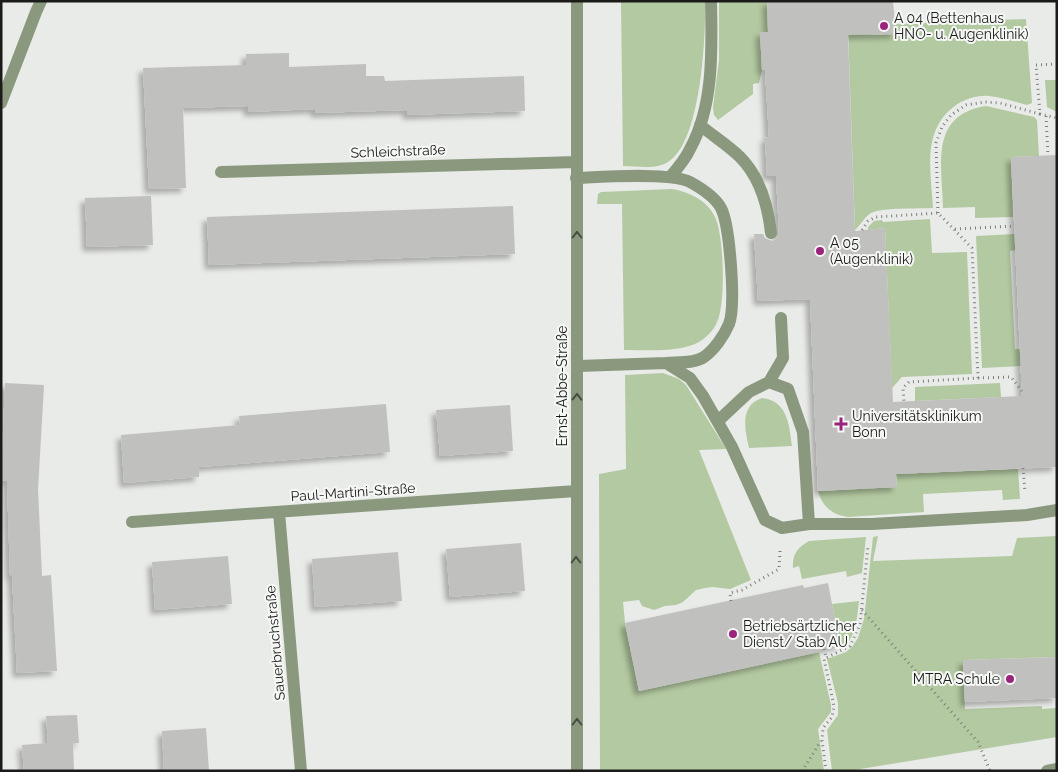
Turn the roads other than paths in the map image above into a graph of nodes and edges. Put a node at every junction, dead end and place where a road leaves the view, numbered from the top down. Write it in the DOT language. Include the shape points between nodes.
graph roads {
  1 [pos="41,1"];
  2 [pos="577,1"];
  3 [pos="711,1"];
  4 [pos="1,103"];
  5 [pos="700,125"];
  6 [pos="576,162"];
  7 [pos="221,172"];
  8 [pos="576,178"];
  9 [pos="670,178"];
  10 [pos="771,233"];
  11 [pos="781,318"];
  12 [pos="666,363"];
  13 [pos="578,366"];
  14 [pos="769,382"];
  15 [pos="718,421"];
  16 [pos="576,491"];
  17 [pos="1057,510"];
  18 [pos="279,512"];
  19 [pos="132,522"];
  20 [pos="808,524"];
  21 [pos="1057,769"];
  22 [pos="301,771"];
  23 [pos="577,771"];
  24 [pos="1047,771"];
  1 -- 4 [label="street"];
  2 -- 6 [label="street, Ernst-Abbe-Straße"];
  3 -- 5 [label="street" via="710,76"];
  5 -- 9 [label="street" via="690,149"];
  5 -- 10 [label="street" via="741,158 753,175 768,211"];
  6 -- 7 [label="street, Schleichstraße"];
  6 -- 8 [label="street, Ernst-Abbe-Straße"];
  8 -- 9 [label="street"];
  13 -- 8 [label="street, Ernst-Abbe-Straße, one-way"];
  9 -- 12 [label="street" via="688,180 707,192 721,207 727,222 732,308 729,324 718,344 703,358"];
  11 -- 14 [label="street" via="783,358"];
  12 -- 13 [label="street"];
  12 -- 15 [label="street" via="690,378"];
  16 -- 13 [label="street, Ernst-Abbe-Straße, one-way"];
  14 -- 15 [label="street" via="749,392"];
  14 -- 20 [label="street" via="788,389 802,432"];
  15 -- 20 [label="street" via="765,520 782,528"];
  16 -- 18 [label="street, Paul-Martini-Straße"];
  23 -- 16 [label="street, Ernst-Abbe-Straße, one-way"];
  17 -- 20 [label="street" via="1026,515 872,524"];
  18 -- 19 [label="street, Paul-Martini-Straße"];
  18 -- 22 [label="street, Sauerbruchstraße"];
  21 -- 24 [label="street"];
}
